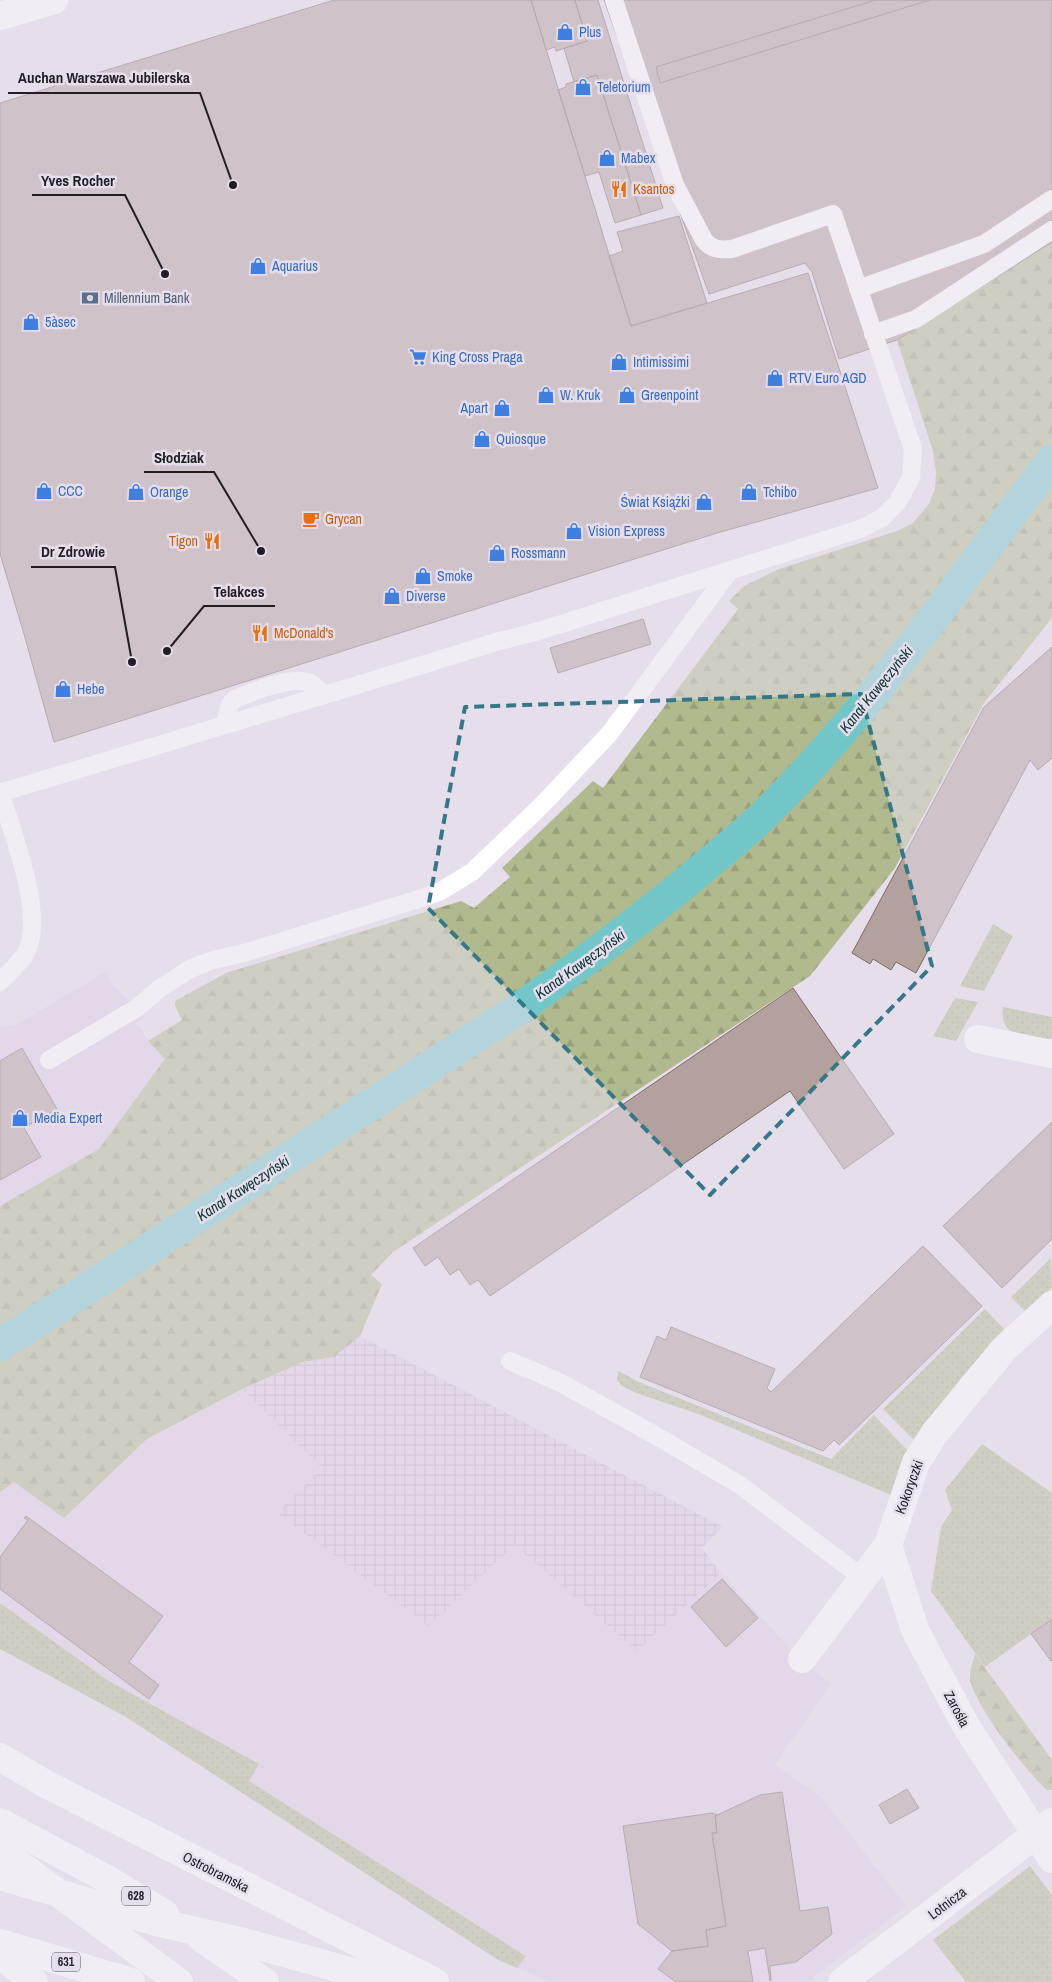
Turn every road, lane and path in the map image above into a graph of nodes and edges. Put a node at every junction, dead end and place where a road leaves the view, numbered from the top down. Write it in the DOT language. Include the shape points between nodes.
graph roads {
  1 [pos="54,0"];
  2 [pos="614,0"];
  3 [pos="0,16"];
  4 [pos="1052,199"];
  5 [pos="1052,230"];
  6 [pos="858,290"];
  7 [pos="873,334"];
  8 [pos="729,572"];
  9 [pos="324,695"];
  10 [pos="225,725"];
  11 [pos="0,793"];
  12 [pos="0,982"];
  13 [pos="978,1038"];
  14 [pos="1052,1054"];
  15 [pos="49,1060"];
  16 [pos="1052,1305"];
  17 [pos="510,1361"];
  18 [pos="888,1545"];
  19 [pos="864,1579"];
  20 [pos="802,1660"];
  21 [pos="0,1757"];
  22 [pos="0,1822"];
  23 [pos="1044,1829"];
  24 [pos="0,1850"];
  25 [pos="1052,1859"];
  26 [pos="0,1876"];
  27 [pos="0,1943"];
  28 [pos="0,1955"];
  29 [pos="34,1982"];
  30 [pos="131,1982"];
  31 [pos="179,1982"];
  32 [pos="265,1982"];
  33 [pos="403,1982"];
  34 [pos="435,1982"];
  35 [pos="842,1982"];
  1 -- 3 [label="main road"];
  2 -- 6 [label="lane" via="675,185 709,246 719,250 732,249 833,214"];
  4 -- 6 [label="lane" via="984,244"];
  5 -- 7 [label="lane" via="916,319"];
  6 -- 7 [label="lane"];
  7 -- 8 [label="lane" via="913,449 911,478 897,503 882,518 860,529"];
  8 -- 9 [label="lane"];
  8 -- 15 [label="lane" via="610,733 472,872 425,897 190,969 137,1008"];
  9 -- 10 [label="lane"];
  9 -- 10 [label="lane" via="312,684 287,682 235,699 230,704"];
  10 -- 11 [label="lane"];
  11 -- 12 [label="lane" via="25,876 33,928 24,955"];
  13 -- 14 [label="main road"];
  16 -- 18 [label="main road, Kokoryczki" via="1004,1349 934,1434 916,1463"];
  17 -- 19 [label="lane" via="559,1382 740,1485"];
  18 -- 19 [label="main road, Kokoryczki"];
  18 -- 23 [label="main road, Zarośla" via="915,1630 966,1726"];
  19 -- 20 [label="main road, Kokoryczki"];
  21 -- 34 [label="main road, Ostrobramska" via="44,1783"];
  22 -- 32 [label="main road, 628" via="128,1891"];
  23 -- 25 [label="main road, Zarośla"];
  23 -- 35 [label="main road, Lotnicza"];
  24 -- 31 [label="main road"];
  26 -- 33 [label="main road" via="160,1923"];
  27 -- 30 [label="main road, 631"];
  28 -- 29 [label="main road"];
}
